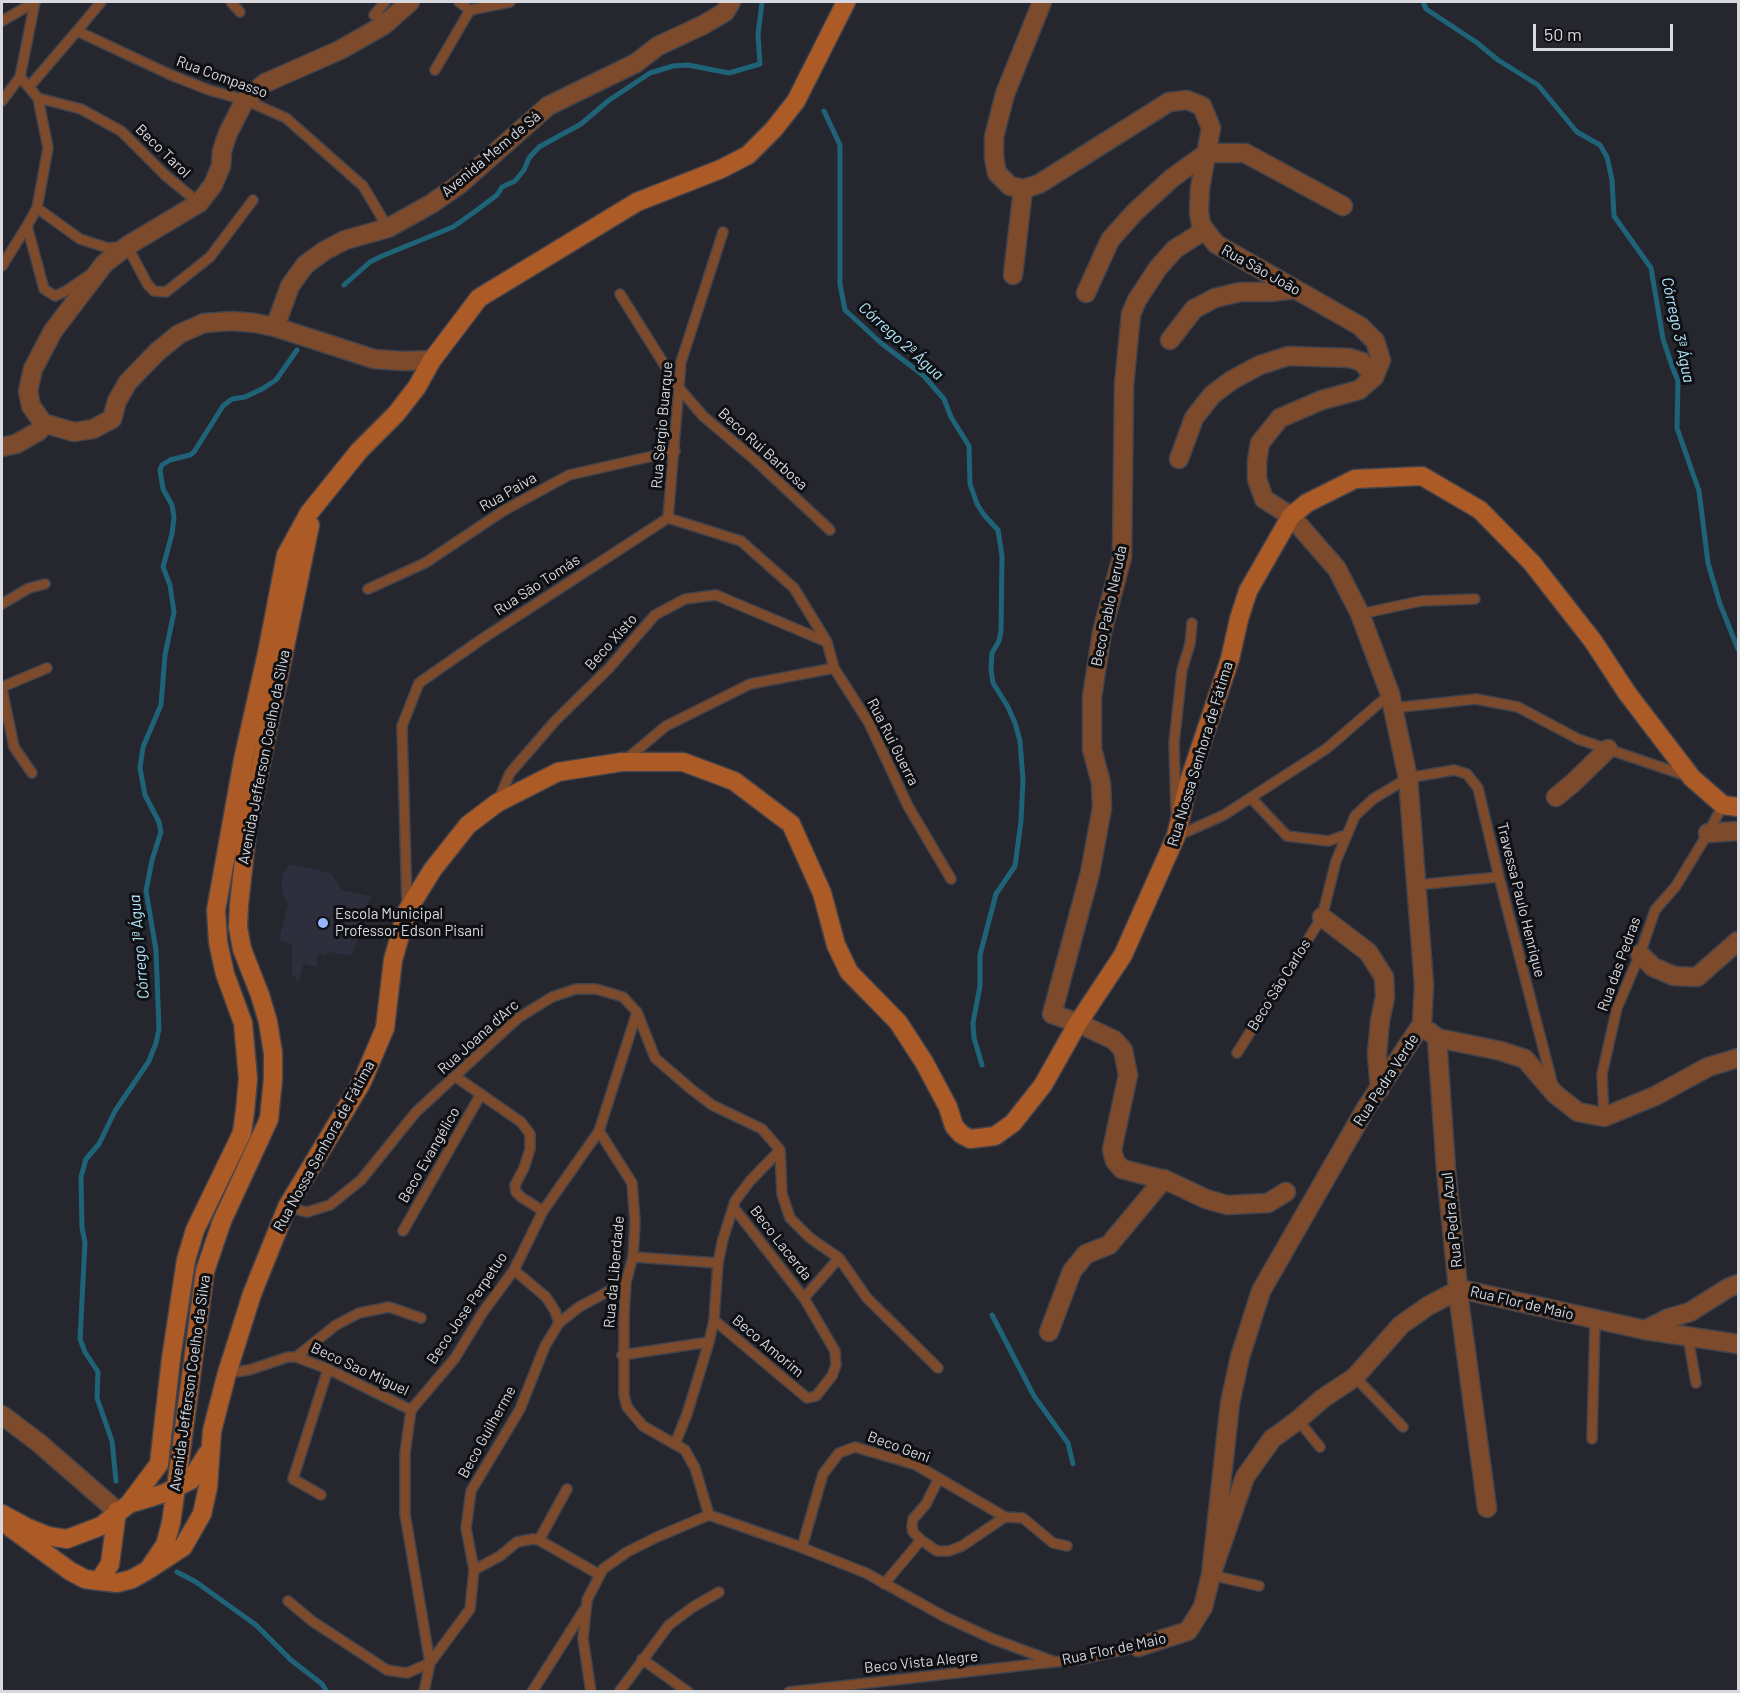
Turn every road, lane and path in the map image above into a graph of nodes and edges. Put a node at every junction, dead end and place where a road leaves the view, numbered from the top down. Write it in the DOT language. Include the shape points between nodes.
graph roads {
  1 [pos="34,2"];
  2 [pos="101,2"];
  3 [pos="231,2"];
  4 [pos="385,2"];
  5 [pos="410,2"];
  6 [pos="459,2"];
  7 [pos="510,2"];
  8 [pos="731,2"];
  9 [pos="846,2"];
  10 [pos="1042,2"];
  11 [pos="470,10"];
  12 [pos="240,12"];
  13 [pos="390,20"];
  14 [pos="2,21"];
  15 [pos="77,31"];
  16 [pos="435,70"];
  17 [pos="20,77"];
  18 [pos="29,87"];
  19 [pos="38,98"];
  20 [pos="245,100"];
  21 [pos="2,101"];
  22 [pos="1207,153"];
  23 [pos="1023,189"];
  24 [pos="253,200"];
  25 [pos="199,203"];
  26 [pos="1343,206"];
  27 [pos="37,208"];
  28 [pos="27,226"];
  29 [pos="388,228"];
  30 [pos="1205,230"];
  31 [pos="723,232"];
  32 [pos="128,246"];
  33 [pos="104,264"];
  34 [pos="2,266"];
  35 [pos="1013,275"];
  36 [pos="1294,289"];
  37 [pos="1086,293"];
  38 [pos="620,294"];
  39 [pos="275,327"];
  40 [pos="1170,340"];
  41 [pos="432,360"];
  42 [pos="1374,377"];
  43 [pos="679,388"];
  44 [pos="43,423"];
  45 [pos="2,447"];
  46 [pos="675,451"];
  47 [pos="1179,459"];
  48 [pos="1291,516"];
  49 [pos="668,518"];
  50 [pos="830,530"];
  51 [pos="294,557"];
  52 [pos="45,584"];
  53 [pos="368,589"];
  54 [pos="1474,599"];
  55 [pos="2,604"];
  56 [pos="1360,614"];
  57 [pos="1192,623"];
  58 [pos="827,642"];
  59 [pos="47,668"];
  60 [pos="834,668"];
  61 [pos="2,688"];
  62 [pos="1392,701"];
  63 [pos="1608,749"];
  64 [pos="622,762"];
  65 [pos="32,773"];
  66 [pos="1408,778"];
  67 [pos="1692,778"];
  68 [pos="1556,797"];
  69 [pos="1251,798"];
  70 [pos="497,803"];
  71 [pos="1731,806"];
  72 [pos="1738,831"];
  73 [pos="1708,833"];
  74 [pos="1346,835"];
  75 [pos="1176,836"];
  76 [pos="1499,877"];
  77 [pos="951,879"];
  78 [pos="1416,885"];
  79 [pos="408,911"];
  80 [pos="1322,917"];
  81 [pos="1738,940"];
  82 [pos="1640,954"];
  83 [pos="637,1012"];
  84 [pos="1078,1023"];
  85 [pos="1422,1024"];
  86 [pos="1437,1038"];
  87 [pos="1237,1053"];
  88 [pos="1738,1058"];
  89 [pos="456,1077"];
  90 [pos="1380,1089"];
  91 [pos="481,1094"];
  92 [pos="1555,1094"];
  93 [pos="1604,1116"];
  94 [pos="598,1131"];
  95 [pos="780,1150"];
  96 [pos="1164,1179"];
  97 [pos="1286,1192"];
  98 [pos="287,1207"];
  99 [pos="734,1208"];
  100 [pos="543,1211"];
  101 [pos="403,1231"];
  102 [pos="633,1257"];
  103 [pos="839,1258"];
  104 [pos="718,1263"];
  105 [pos="514,1269"];
  106 [pos="626,1282"];
  107 [pos="1738,1284"];
  108 [pos="1460,1289"];
  109 [pos="804,1298"];
  110 [pos="421,1318"];
  111 [pos="714,1320"];
  112 [pos="1595,1320"];
  113 [pos="559,1323"];
  114 [pos="1645,1330"];
  115 [pos="1049,1332"];
  116 [pos="1688,1337"];
  117 [pos="709,1342"];
  118 [pos="1738,1344"];
  119 [pos="622,1355"];
  120 [pos="296,1356"];
  121 [pos="938,1368"];
  122 [pos="328,1369"];
  123 [pos="227,1374"];
  124 [pos="1355,1377"];
  125 [pos="1696,1383"];
  126 [pos="411,1410"];
  127 [pos="2,1415"];
  128 [pos="1298,1420"];
  129 [pos="1403,1427"];
  130 [pos="1592,1439"];
  131 [pos="675,1444"];
  132 [pos="210,1447"];
  133 [pos="1320,1447"];
  134 [pos="939,1478"];
  135 [pos="176,1487"];
  136 [pos="567,1489"];
  137 [pos="321,1495"];
  138 [pos="123,1508"];
  139 [pos="1487,1508"];
  140 [pos="2,1514"];
  141 [pos="709,1515"];
  142 [pos="1005,1517"];
  143 [pos="2,1521"];
  144 [pos="67,1539"];
  145 [pos="539,1540"];
  146 [pos="921,1540"];
  147 [pos="1067,1546"];
  148 [pos="802,1547"];
  149 [pos="56,1562"];
  150 [pos="148,1570"];
  151 [pos="474,1570"];
  152 [pos="600,1575"];
  153 [pos="1211,1575"];
  154 [pos="99,1581"];
  155 [pos="884,1584"];
  156 [pos="1259,1586"];
  157 [pos="719,1592"];
  158 [pos="288,1601"];
  159 [pos="586,1607"];
  160 [pos="1138,1647"];
  161 [pos="642,1659"];
  162 [pos="1055,1662"];
  163 [pos="430,1663"];
  164 [pos="807,1690"];
  165 [pos="424,1692"];
  166 [pos="532,1692"];
  167 [pos="591,1692"];
  168 [pos="620,1692"];
  169 [pos="688,1692"];
  170 [pos="789,1692"];
  1 -- 14 [label="lane"];
  1 -- 17 [label="lane"];
  2 -- 15 [label="lane"];
  3 -- 12 [label="lane"];
  4 -- 13 [label="lane" via="374,15"];
  5 -- 13 [label="street"];
  6 -- 11 [label="lane"];
  7 -- 11 [label="lane"];
  8 -- 29 [label="street, Avenida Mem de Sá" via="725,12 703,25 548,106 460,184"];
  9 -- 41 [label="street, Avenida Jefferson Coelho da Silva" via="796,101 748,155 637,202 479,298"];
  10 -- 23 [label="street" via="1005,94 994,137 997,173 1010,186"];
  11 -- 16 [label="lane"];
  13 -- 20 [label="street" via="339,50 265,83"];
  15 -- 18 [label="lane"];
  15 -- 20 [label="lane, Rua Compasso" via="171,75"];
  17 -- 18 [label="lane"];
  17 -- 21 [label="lane"];
  18 -- 19 [label="lane"];
  19 -- 25 [label="lane, Beco Tarol" via="81,109 121,131"];
  19 -- 27 [label="lane" via="48,148"];
  20 -- 25 [label="street" via="228,134 213,185"];
  20 -- 29 [label="lane, Rua Compasso" via="286,118 363,186"];
  22 -- 23 [label="street" via="1211,128 1202,106 1187,100 1169,102 1039,184"];
  22 -- 26 [label="street" via="1245,153"];
  22 -- 30 [label="street" via="1199,212"];
  22 -- 37 [label="street" via="1164,185 1110,240"];
  23 -- 35 [label="street"];
  24 -- 32 [label="lane" via="210,257 166,292 154,291 148,285"];
  25 -- 32 [label="street"];
  27 -- 28 [label="lane"];
  27 -- 32 [label="lane" via="80,239 108,248"];
  28 -- 33 [label="lane" via="44,289 55,296"];
  28 -- 34 [label="lane"];
  29 -- 39 [label="street, Avenida Mem de Sá" via="345,240 305,266 290,285"];
  30 -- 36 [label="street, Rua São João" via="1216,244"];
  30 -- 84 [label="street, Beco Pablo Neruda" via="1175,249 1158,268 1131,314 1124,385 1122,557 1102,632 1092,697 1092,749 1101,783 1102,808 1090,873 1052,1014"];
  31 -- 43 [label="lane, Rua Sérgio Buarque" via="681,362"];
  32 -- 33 [label="street"];
  33 -- 44 [label="street" via="53,332 33,369 28,391 31,405"];
  36 -- 40 [label="street" via="1240,292 1215,298 1194,309"];
  36 -- 42 [label="street, Rua São João" via="1360,326 1375,341 1381,360"];
  38 -- 43 [label="lane, Beco Rui Barbosa"];
  39 -- 41 [label="street" via="374,359"];
  39 -- 44 [label="street" via="232,321 204,323 178,334 128,382 112,419 93,429 74,432"];
  41 -- 51 [label="street, Avenida Jefferson Coelho da Silva" via="396,414 359,451 313,508"];
  42 -- 47 [label="street" via="1362,362 1350,358 1288,356 1260,365 1212,395 1194,418"];
  42 -- 48 [label="street" via="1359,390 1280,418 1260,443 1257,479 1264,499"];
  43 -- 46 [label="lane, Rua Sérgio Buarque"];
  43 -- 50 [label="lane, Beco Rui Barbosa" via="703,416"];
  44 -- 45 [label="street" via="39,431"];
  46 -- 49 [label="lane, Rua Sérgio Buarque"];
  46 -- 53 [label="lane, Rua Paiva" via="569,475 503,511 425,562"];
  48 -- 56 [label="street, Rua Pedra Verde" via="1336,569"];
  48 -- 67 [label="street, Rua Nossa Senhora de Fátima" via="1307,503 1355,479 1422,476 1480,510 1532,563 1593,640 1627,693"];
  48 -- 75 [label="street, Rua Nossa Senhora de Fátima" via="1248,591 1189,781"];
  49 -- 58 [label="lane" via="741,541 794,588"];
  49 -- 79 [label="lane, Rua São Tomás" via="419,682 402,726"];
  51 -- 135 [label="street, Avenida Jefferson Coelho da Silva" via="247,832 238,927 268,1022 273,1053 269,1119 222,1221 205,1271"];
  51 -- 138 [label="street, Avenida Jefferson Coelho da Silva" via="243,760 216,910 225,974 243,1023 248,1079 242,1132 195,1230 186,1260 159,1464"];
  52 -- 55 [label="lane" via="29,588"];
  54 -- 56 [label="lane" via="1421,601"];
  56 -- 62 [label="street, Rua Pedra Verde"];
  57 -- 75 [label="lane" via="1174,743"];
  58 -- 60 [label="lane"];
  58 -- 70 [label="lane, Beco Xisto" via="716,595 686,599 655,615 555,721 510,773"];
  59 -- 61 [label="lane"];
  60 -- 64 [label="lane" via="750,684 666,726"];
  60 -- 77 [label="lane, Rua Rui Guerra" via="869,723 908,806"];
  61 -- 65 [label="lane" via="14,747"];
  62 -- 63 [label="lane" via="1476,699 1518,706 1578,739"];
  62 -- 66 [label="street, Rua Pedra Verde"];
  62 -- 69 [label="lane"];
  63 -- 67 [label="lane"];
  63 -- 68 [label="street"];
  64 -- 70 [label="street, Rua Nossa Senhora de Fátima" via="558,772"];
  64 -- 84 [label="street, Rua Nossa Senhora de Fátima" via="683,762 734,781 791,824 822,893 836,945 849,972 898,1022 924,1062 961,1134 970,1139 995,1136 1013,1123 1043,1085"];
  66 -- 74 [label="lane, Beco São Carlos" via="1373,799 1355,816"];
  66 -- 76 [label="lane, Travessa Paulo Henrique" via="1454,770 1467,774 1478,788"];
  66 -- 78 [label="street, Rua Pedra Verde"];
  67 -- 71 [label="street, Rua Nossa Senhora de Fátima"];
  69 -- 74 [label="lane" via="1287,836 1328,841"];
  69 -- 75 [label="lane"];
  70 -- 79 [label="street, Rua Nossa Senhora de Fátima" via="468,825"];
  71 -- 73 [label="lane, Rua das Pedras"];
  72 -- 73 [label="street"];
  73 -- 82 [label="lane, Rua das Pedras" via="1676,886 1654,910"];
  74 -- 80 [label="lane, Beco São Carlos"];
  75 -- 84 [label="street, Rua Nossa Senhora de Fátima" via="1123,955"];
  76 -- 78 [label="lane"];
  76 -- 92 [label="lane, Travessa Paulo Henrique"];
  78 -- 85 [label="street, Rua Pedra Verde" via="1424,985"];
  79 -- 98 [label="street, Rua Nossa Senhora de Fátima" via="393,960 385,1028 362,1082"];
  80 -- 87 [label="lane, Beco São Carlos"];
  80 -- 90 [label="street" via="1368,952 1384,977 1377,1054"];
  81 -- 82 [label="street" via="1697,977 1674,976 1653,967"];
  82 -- 93 [label="lane, Rua das Pedras" via="1617,1008 1602,1074"];
  83 -- 89 [label="lane, Rua Joana d'Arc" via="623,997 596,989 576,989 518,1017"];
  83 -- 94 [label="lane"];
  83 -- 95 [label="lane" via="656,1058 712,1105 762,1129"];
  84 -- 96 [label="street" via="1114,1040 1123,1050 1128,1075 1112,1150 1115,1161 1122,1169"];
  85 -- 86 [label="street"];
  85 -- 90 [label="street, Rua Pedra Verde"];
  86 -- 92 [label="street" via="1525,1059"];
  86 -- 108 [label="street, Rua Pedra Azul" via="1446,1170"];
  88 -- 93 [label="street" via="1708,1067 1654,1096"];
  89 -- 91 [label="lane"];
  89 -- 98 [label="lane, Rua Joana d'Arc" via="416,1112 361,1180 330,1205 307,1212"];
  90 -- 153 [label="street, Rua Pedra Verde" via="1261,1291 1230,1403"];
  91 -- 100 [label="lane" via="521,1122 530,1134 530,1149 514,1185 521,1197"];
  91 -- 101 [label="lane, Beco Evangélico"];
  92 -- 93 [label="street" via="1578,1112"];
  94 -- 100 [label="lane, Beco Jose Perpetuo"];
  94 -- 102 [label="lane, Rua da Liberdade" via="632,1183"];
  95 -- 99 [label="lane" via="750,1181"];
  95 -- 103 [label="lane" via="782,1194 790,1218"];
  96 -- 97 [label="street" via="1227,1205 1268,1203"];
  96 -- 115 [label="street" via="1109,1245 1086,1254 1072,1271"];
  98 -- 123 [label="street, Rua Nossa Senhora de Fátima" via="252,1294"];
  99 -- 104 [label="lane"];
  99 -- 109 [label="lane, Beco Lacerda"];
  100 -- 105 [label="lane, Beco Jose Perpetuo"];
  102 -- 104 [label="lane"];
  102 -- 106 [label="lane, Rua da Liberdade"];
  103 -- 109 [label="lane"];
  103 -- 121 [label="lane" via="867,1298"];
  104 -- 111 [label="lane"];
  105 -- 113 [label="lane" via="546,1297"];
  105 -- 126 [label="lane, Beco Jose Perpetuo" via="455,1358"];
  106 -- 113 [label="lane, Beco Guilherme" via="579,1307"];
  106 -- 119 [label="lane, Rua da Liberdade"];
  107 -- 114 [label="street" via="1690,1312"];
  108 -- 112 [label="street, Rua Flor de Maio"];
  108 -- 124 [label="street, Rua Flor de Maio" via="1401,1325"];
  108 -- 139 [label="street, Rua Pedra Azul"];
  109 -- 111 [label="lane, Beco Amorim" via="835,1351 832,1376 816,1396 807,1398"];
  110 -- 120 [label="lane" via="389,1307 359,1313 336,1325"];
  111 -- 117 [label="lane"];
  112 -- 114 [label="street, Rua Flor de Maio"];
  112 -- 130 [label="lane"];
  113 -- 151 [label="lane, Beco Guilherme" via="519,1409 471,1491 466,1528"];
  114 -- 116 [label="street, Rua Flor de Maio"];
  116 -- 118 [label="street, Rua Flor de Maio"];
  116 -- 125 [label="lane"];
  117 -- 119 [label="lane"];
  117 -- 131 [label="lane"];
  119 -- 131 [label="lane, Rua da Liberdade" via="627,1407 643,1426"];
  120 -- 122 [label="lane, Beco Sao Miguel"];
  120 -- 123 [label="lane, Beco Sao Miguel"];
  122 -- 126 [label="lane, Beco Sao Miguel"];
  122 -- 137 [label="lane" via="292,1479"];
  123 -- 132 [label="street, Rua Nossa Senhora de Fátima"];
  124 -- 128 [label="street, Rua Flor de Maio"];
  124 -- 129 [label="lane"];
  126 -- 163 [label="lane" via="405,1453 405,1514"];
  127 -- 138 [label="street"];
  128 -- 133 [label="lane"];
  128 -- 153 [label="street, Rua Flor de Maio" via="1272,1438 1245,1476"];
  131 -- 141 [label="lane, Rua da Liberdade" via="686,1450 695,1468"];
  132 -- 135 [label="street, Rua Nossa Senhora de Fátima" via="191,1480"];
  132 -- 150 [label="street, Rua Nossa Senhora de Fátima" via="202,1514 183,1546"];
  134 -- 142 [label="lane, Beco Geni"];
  134 -- 146 [label="lane" via="913,1519 913,1532"];
  134 -- 148 [label="lane, Beco Geni" via="916,1465 855,1447 839,1453 823,1474"];
  135 -- 138 [label="street, Rua Nossa Senhora de Fátima"];
  135 -- 150 [label="street, Avenida Jefferson Coelho da Silva" via="165,1545"];
  136 -- 145 [label="lane"];
  138 -- 144 [label="street, Avenida Jefferson Coelho da Silva" via="101,1526"];
  138 -- 154 [label="street" via="110,1564"];
  140 -- 144 [label="street" via="48,1536"];
  141 -- 148 [label="lane, Rua Flor de Maio"];
  141 -- 152 [label="lane" via="627,1552"];
  142 -- 146 [label="lane" via="949,1551 937,1551"];
  142 -- 147 [label="lane, Beco Geni" via="1023,1518 1053,1543"];
  143 -- 149 [label="street"];
  144 -- 149 [label="street"];
  145 -- 151 [label="lane" via="518,1542"];
  145 -- 152 [label="lane"];
  146 -- 155 [label="lane"];
  148 -- 155 [label="lane, Rua Flor de Maio"];
  149 -- 154 [label="street" via="85,1579"];
  150 -- 154 [label="street" via="117,1583"];
  151 -- 163 [label="lane, Beco Guilherme" via="471,1609"];
  152 -- 159 [label="lane"];
  153 -- 156 [label="lane"];
  153 -- 160 [label="street, Rua Flor de Maio" via="1203,1607 1188,1631"];
  155 -- 162 [label="lane, Rua Flor de Maio" via="993,1639"];
  157 -- 161 [label="lane" via="669,1625"];
  158 -- 163 [label="lane" via="387,1670 407,1673"];
  159 -- 166 [label="lane"];
  159 -- 167 [label="lane" via="583,1639"];
  160 -- 162 [label="lane, Rua Flor de Maio"];
  161 -- 168 [label="lane"];
  161 -- 169 [label="lane"];
  162 -- 164 [label="lane, Beco Vista Alegre"];
  163 -- 165 [label="lane"];
  164 -- 170 [label="lane, Beco Vista Alegre"];
}
